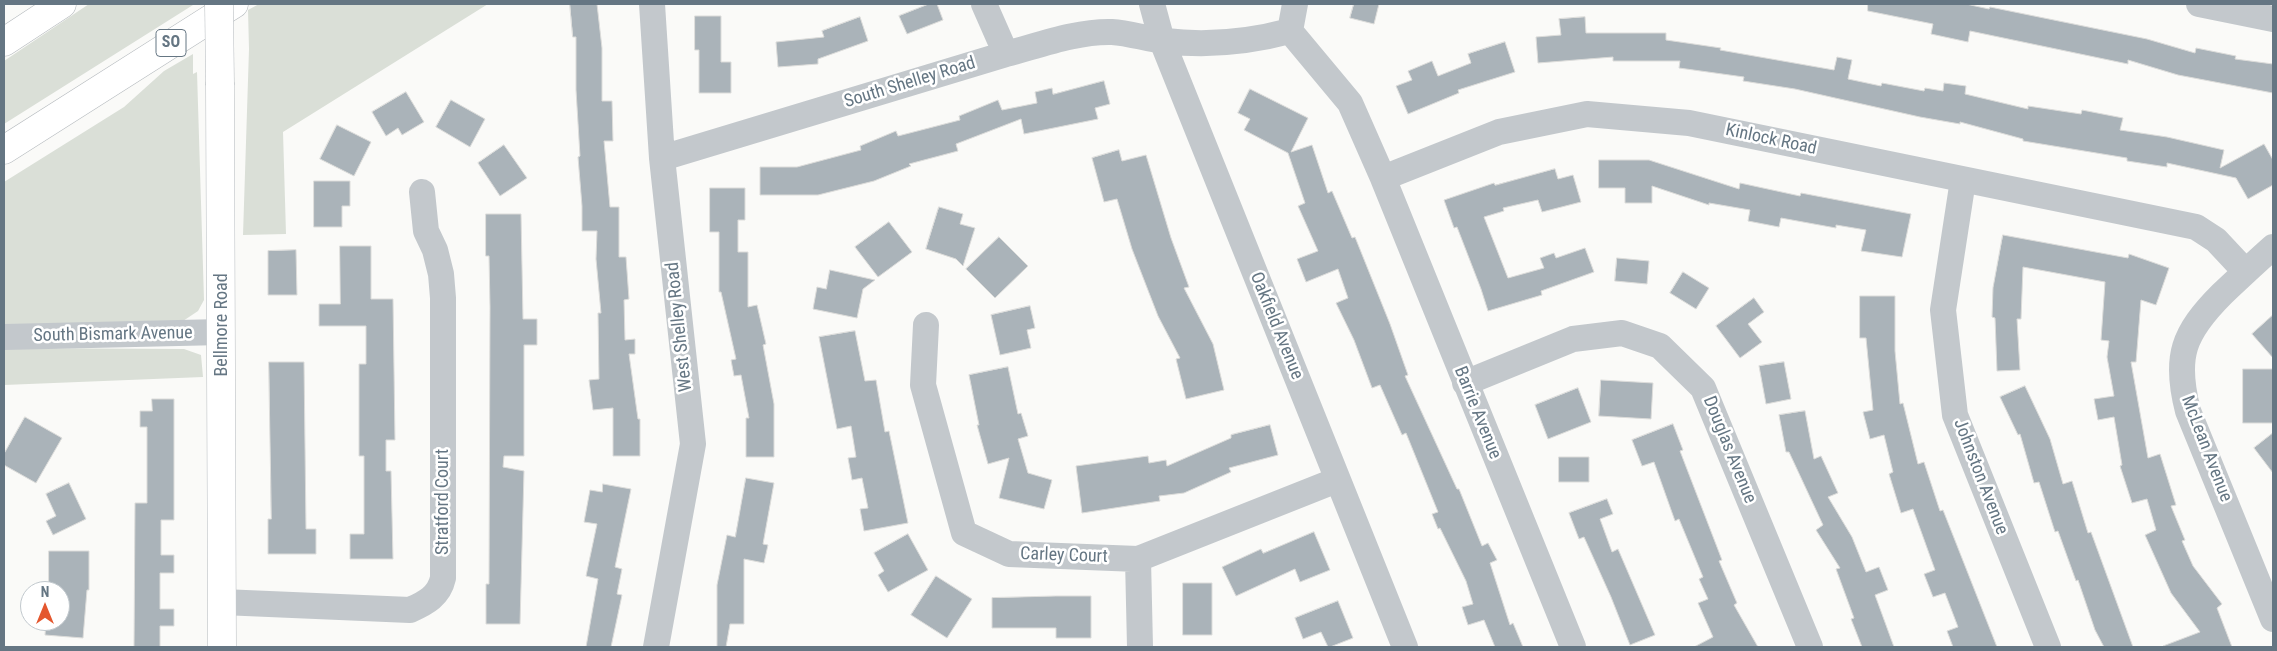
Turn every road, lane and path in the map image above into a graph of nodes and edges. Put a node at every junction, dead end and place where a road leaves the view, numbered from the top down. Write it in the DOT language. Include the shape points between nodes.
graph roads {
  1 [pos="62,4"];
  2 [pos="220,4"];
  3 [pos="234,4"];
  4 [pos="652,4"];
  5 [pos="984,4"];
  6 [pos="1152,4"];
  7 [pos="1295,4"];
  8 [pos="2199,4"];
  9 [pos="2273,19"];
  10 [pos="1290,31"];
  11 [pos="1162,41"];
  12 [pos="4,42"];
  13 [pos="1006,54"];
  14 [pos="4,150"];
  15 [pos="662,158"];
  16 [pos="1383,178"];
  17 [pos="1962,180"];
  18 [pos="422,192"];
  19 [pos="2273,247"];
  20 [pos="2246,271"];
  21 [pos="926,325"];
  22 [pos="222,332"];
  23 [pos="4,337"];
  24 [pos="1465,383"];
  25 [pos="1337,480"];
  26 [pos="1138,559"];
  27 [pos="222,602"];
  28 [pos="2273,619"];
  29 [pos="222,647"];
  30 [pos="656,647"];
  31 [pos="1140,647"];
  32 [pos="1405,647"];
  33 [pos="1573,647"];
  34 [pos="1810,647"];
  35 [pos="2048,647"];
  1 -- 12 [label="main road"];
  2 -- 22 [label="main road, Bellmore Road, bridge"];
  3 -- 14 [label="main road, SO"];
  4 -- 15 [label="street, West Shelley Road"];
  5 -- 13 [label="street"];
  6 -- 11 [label="street, Oakfield Avenue"];
  7 -- 10 [label="street"];
  8 -- 9 [label="street"];
  10 -- 11 [label="street" via="1260,39 1227,42"];
  10 -- 16 [label="street" via="1350,103"];
  11 -- 13 [label="street, South Shelley Road" via="1097,32"];
  11 -- 25 [label="street, Oakfield Avenue"];
  13 -- 15 [label="street, South Shelley Road"];
  15 -- 30 [label="street, West Shelley Road" via="693,444"];
  16 -- 17 [label="street, Kinlock Road" via="1499,132 1587,114 1689,123"];
  16 -- 24 [label="street, Barrie Avenue"];
  17 -- 20 [label="street, Kinlock Road" via="2196,227 2216,240"];
  17 -- 35 [label="street, Johnston Avenue" via="1944,310 1955,415"];
  18 -- 27 [label="street, Stratford Court" via="426,231 435,250 443,298 442,586 429,602 410,610"];
  19 -- 20 [label="street, McLean Avenue"];
  20 -- 28 [label="street, McLean Avenue" via="2195,323 2183,354 2182,378 2188,411"];
  21 -- 26 [label="street, Carley Court" via="923,385 964,533 1009,554"];
  22 -- 23 [label="street, South Bismark Avenue"];
  22 -- 27 [label="main road, Bellmore Road"];
  24 -- 33 [label="street, Barrie Avenue"];
  24 -- 34 [label="street, Douglas Avenue" via="1573,339 1622,334 1660,346 1703,388"];
  25 -- 26 [label="street, Carley Court"];
  25 -- 32 [label="street, Oakfield Avenue"];
  26 -- 31 [label="street"];
  27 -- 29 [label="main road, Bellmore Road"];
}
